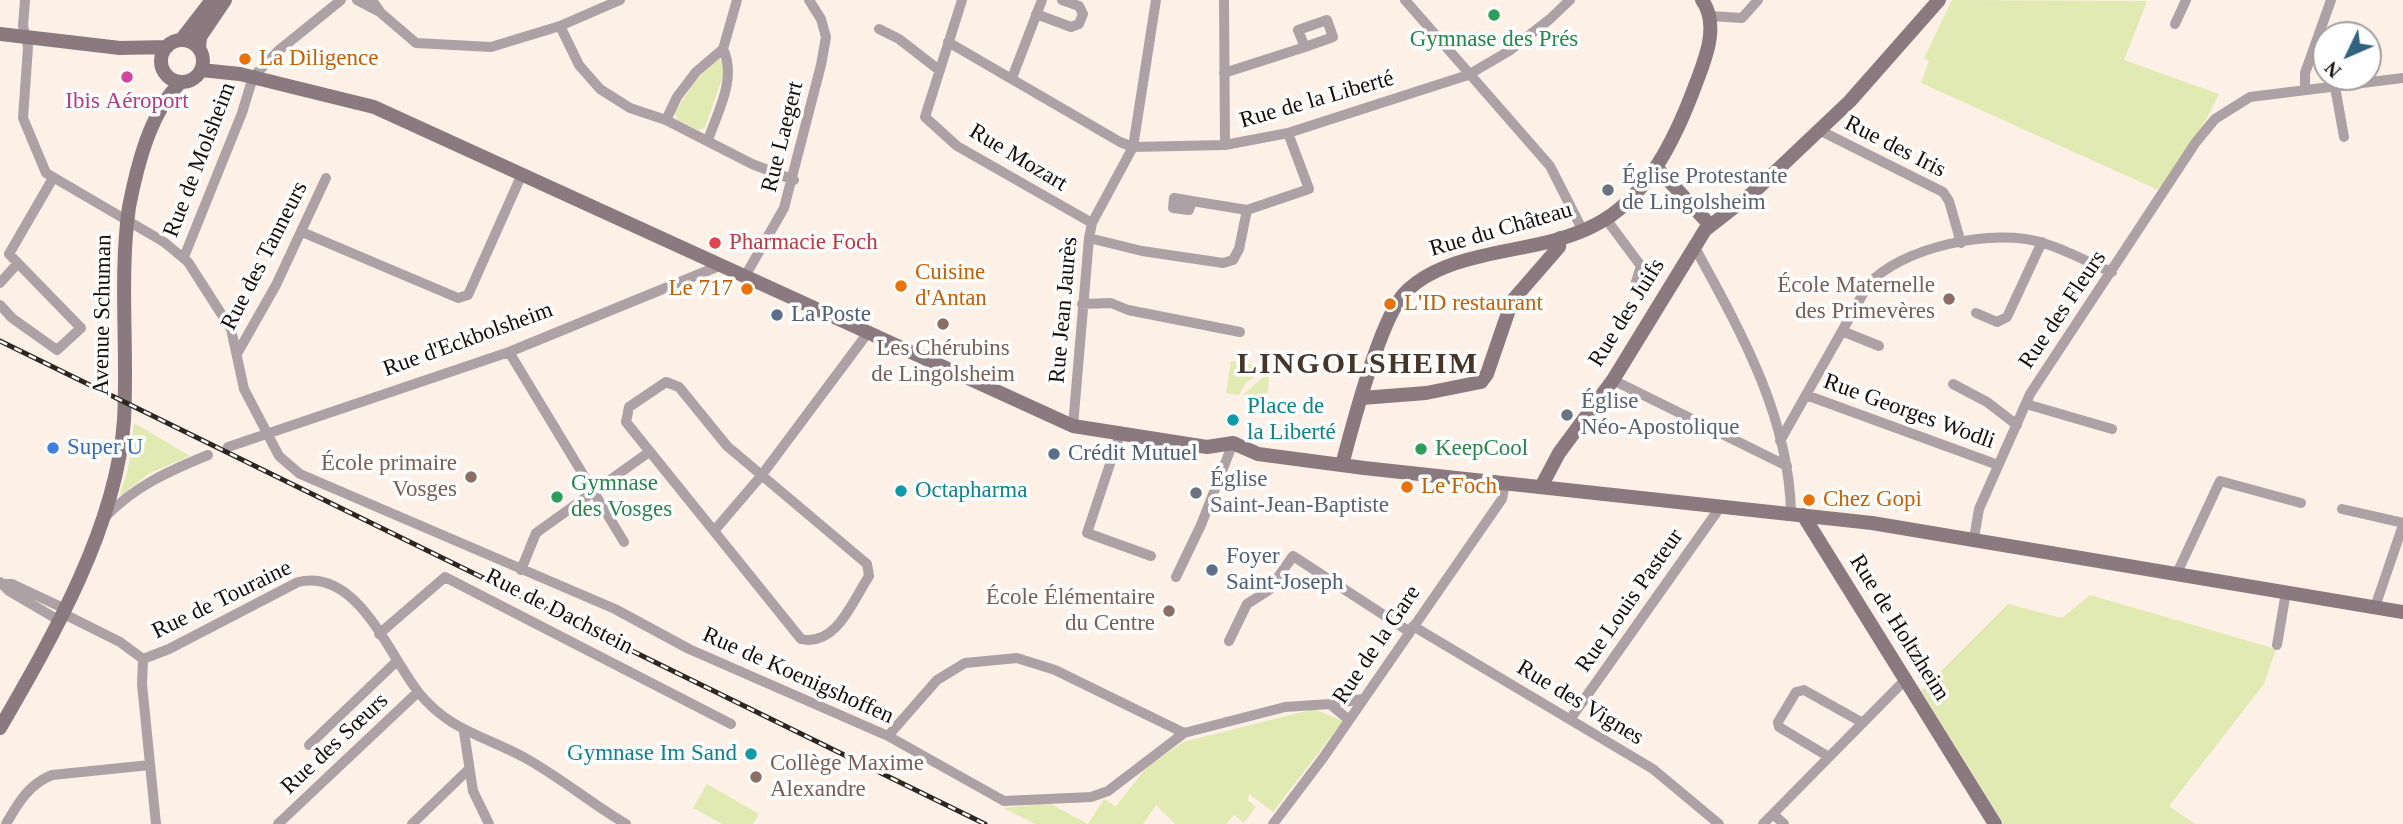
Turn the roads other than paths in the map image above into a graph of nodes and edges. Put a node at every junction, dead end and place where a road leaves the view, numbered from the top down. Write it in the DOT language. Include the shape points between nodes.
graph roads {
  1 [pos="25,0"];
  2 [pos="212,0"];
  3 [pos="225,0"];
  4 [pos="341,0"];
  5 [pos="357,0"];
  6 [pos="372,0"];
  7 [pos="620,0"];
  8 [pos="737,0"];
  9 [pos="809,0"];
  10 [pos="962,0"];
  11 [pos="1042,0"];
  12 [pos="1062,0"];
  13 [pos="1156,0"];
  14 [pos="1224,0"];
  15 [pos="1405,0"];
  16 [pos="1570,0"];
  17 [pos="1702,0"];
  18 [pos="1759,0"];
  19 [pos="1940,0"];
  20 [pos="2186,0"];
  21 [pos="2331,0"];
  22 [pos="381,13"];
  23 [pos="1036,14"];
  24 [pos="1710,16"];
  25 [pos="2175,24"];
  26 [pos="560,26"];
  27 [pos="879,29"];
  28 [pos="0,34"];
  29 [pos="27,36"];
  30 [pos="181,40"];
  31 [pos="948,42"];
  32 [pos="167,47"];
  33 [pos="1305,47"];
  34 [pos="120,48"];
  35 [pos="723,49"];
  36 [pos="201,58"];
  37 [pos="164,70"];
  38 [pos="939,70"];
  39 [pos="1224,73"];
  40 [pos="246,75"];
  41 [pos="1468,75"];
  42 [pos="1012,78"];
  43 [pos="2403,78"];
  44 [pos="2382,81"];
  45 [pos="181,82"];
  46 [pos="2305,89"];
  47 [pos="2312,89"];
  48 [pos="2336,91"];
  49 [pos="160,110"];
  50 [pos="666,120"];
  51 [pos="1819,130"];
  52 [pos="1288,133"];
  53 [pos="2344,137"];
  54 [pos="708,140"];
  55 [pos="1225,145"];
  56 [pos="1133,147"];
  57 [pos="1654,170"];
  58 [pos="522,174"];
  59 [pos="52,177"];
  60 [pos="326,178"];
  61 [pos="794,180"];
  62 [pos="1192,201"];
  63 [pos="1247,210"];
  64 [pos="1606,219"];
  65 [pos="127,221"];
  66 [pos="1092,223"];
  67 [pos="1708,228"];
  68 [pos="1583,231"];
  69 [pos="302,232"];
  70 [pos="1089,238"];
  71 [pos="1560,238"];
  72 [pos="2042,242"];
  73 [pos="1961,243"];
  74 [pos="1694,246"];
  75 [pos="184,257"];
  76 [pos="18,263"];
  77 [pos="719,266"];
  78 [pos="2112,272"];
  79 [pos="744,278"];
  80 [pos="1636,282"];
  81 [pos="0,283"];
  82 [pos="1082,304"];
  83 [pos="0,305"];
  84 [pos="1976,313"];
  85 [pos="1842,331"];
  86 [pos="1240,332"];
  87 [pos="867,334"];
  88 [pos="1879,346"];
  89 [pos="238,352"];
  90 [pos="509,352"];
  91 [pos="1613,380"];
  92 [pos="1953,384"];
  93 [pos="1806,395"];
  94 [pos="1362,398"];
  95 [pos="2026,404"];
  96 [pos="1773,415"];
  97 [pos="1791,422"];
  98 [pos="2017,425"];
  99 [pos="1073,426"];
  100 [pos="2112,429"];
  101 [pos="1120,434"];
  102 [pos="268,435"];
  103 [pos="1780,441"];
  104 [pos="1233,443"];
  105 [pos="228,447"];
  106 [pos="649,452"];
  107 [pos="208,455"];
  108 [pos="1342,465"];
  109 [pos="1998,465"];
  110 [pos="1787,466"];
  111 [pos="761,476"];
  112 [pos="1505,484"];
  113 [pos="1541,487"];
  114 [pos="595,494"];
  115 [pos="2301,503"];
  116 [pos="1721,506"];
  117 [pos="2342,509"];
  118 [pos="1797,514"];
  119 [pos="100,522"];
  120 [pos="2403,524"];
  121 [pos="714,531"];
  122 [pos="1975,538"];
  123 [pos="624,542"];
  124 [pos="1151,556"];
  125 [pos="521,570"];
  126 [pos="2177,573"];
  127 [pos="1176,577"];
  128 [pos="1,584"];
  129 [pos="2286,592"];
  130 [pos="2375,607"];
  131 [pos="2403,612"];
  132 [pos="64,614"];
  133 [pos="1412,629"];
  134 [pos="379,634"];
  135 [pos="1229,641"];
  136 [pos="2277,645"];
  137 [pos="143,659"];
  138 [pos="397,661"];
  139 [pos="1904,681"];
  140 [pos="418,692"];
  141 [pos="1363,699"];
  142 [pos="1329,704"];
  143 [pos="1571,718"];
  144 [pos="1349,720"];
  145 [pos="1863,723"];
  146 [pos="732,724"];
  147 [pos="0,728"];
  148 [pos="464,732"];
  149 [pos="1184,733"];
  150 [pos="888,736"];
  151 [pos="309,745"];
  152 [pos="1829,757"];
  153 [pos="150,765"];
  154 [pos="468,770"];
  155 [pos="1773,814"];
  156 [pos="485,823"];
  157 [pos="6,824"];
  158 [pos="156,824"];
  159 [pos="278,824"];
  160 [pos="412,824"];
  161 [pos="626,824"];
  162 [pos="1273,824"];
  163 [pos="1719,824"];
  164 [pos="1763,824"];
  165 [pos="1784,824"];
  166 [pos="1995,824"];
  1 -- 29 [label="street"];
  2 -- 30 [label="main road"];
  3 -- 36 [label="main road" via="200,37"];
  4 -- 40 [label="street"];
  5 -- 22 [label="street"];
  6 -- 22 [label="street"];
  7 -- 26 [label="street"];
  8 -- 35 [label="street"];
  9 -- 61 [label="street, Rue Laegert" via="826,37"];
  10 -- 31 [label="street"];
  11 -- 23 [label="street"];
  12 -- 23 [label="street" via="1079,6 1083,14 1079,24 1071,27"];
  13 -- 56 [label="street, Rue Jean Jaurès"];
  14 -- 39 [label="street"];
  15 -- 41 [label="street"];
  16 -- 41 [label="street, Rue de la Liberté" via="1509,51"];
  17 -- 24 [label="main road"];
  18 -- 24 [label="street" via="1742,18"];
  19 -- 51 [label="main road, Rue des Juifs"];
  20 -- 25 [label="street"];
  21 -- 46 [label="street" via="2305,73"];
  22 -- 26 [label="street" via="407,37 426,46 491,47"];
  23 -- 42 [label="street"];
  24 -- 57 [label="main road, Rue du Château" via="1701,71 1675,134"];
  26 -- 50 [label="street" via="579,65 600,89 630,108"];
  27 -- 38 [label="street"];
  28 -- 29 [label="main road"];
  29 -- 34 [label="main road"];
  29 -- 59 [label="street" via="23,118 46,173"];
  30 -- 32 [label="main road"];
  30 -- 36 [label="main road" via="192,42"];
  31 -- 38 [label="street"];
  31 -- 42 [label="street"];
  32 -- 34 [label="main road"];
  32 -- 37 [label="main road"];
  33 -- 39 [label="street"];
  34 -- 37 [label="main road"];
  35 -- 50 [label="street" via="696,72"];
  35 -- 54 [label="street" via="730,62 729,81"];
  36 -- 40 [label="main road"];
  36 -- 45 [label="main road" via="190,80"];
  37 -- 45 [label="main road"];
  37 -- 49 [label="main road, Avenue Schuman"];
  38 -- 66 [label="street, Rue Mozart" via="925,111 928,121 957,146"];
  39 -- 55 [label="street"];
  40 -- 58 [label="main road" via="374,107"];
  40 -- 75 [label="street, Rue de Molsheim" via="221,168"];
  41 -- 52 [label="street, Rue de la Liberté"];
  41 -- 68 [label="street" via="1550,166"];
  42 -- 56 [label="street"];
  43 -- 44 [label="street, Rue des Fleurs"];
  45 -- 49 [label="main road, Avenue Schuman"];
  46 -- 47 [label="street, Rue des Fleurs"];
  46 -- 78 [label="street, Rue des Fleurs" via="2250,97 2215,119"];
  48 -- 53 [label="street"];
  49 -- 65 [label="main road, Avenue Schuman" via="137,173"];
  50 -- 54 [label="street"];
  51 -- 67 [label="main road, Rue des Juifs"];
  51 -- 73 [label="street, Rue des Iris" via="1943,192 1950,201"];
  52 -- 55 [label="street, Rue de la Liberté"];
  52 -- 63 [label="street" via="1309,189"];
  54 -- 61 [label="street"];
  55 -- 56 [label="street, Rue de la Liberté"];
  56 -- 66 [label="street, Rue Jean Jaurès"];
  57 -- 64 [label="main road, Rue du Château"];
  57 -- 67 [label="main road"];
  58 -- 69 [label="street" via="468,295 458,299"];
  58 -- 77 [label="main road"];
  59 -- 65 [label="street, Rue de Molsheim"];
  59 -- 76 [label="street" via="9,252"];
  60 -- 69 [label="street, Rue des Tanneurs"];
  61 -- 79 [label="street, Rue Laegert" via="784,208"];
  62 -- 63 [label="street"];
  63 -- 70 [label="street" via="1239,249 1233,260 1223,263"];
  64 -- 68 [label="main road, Rue du Château"];
  64 -- 80 [label="street" via="1641,266"];
  65 -- 75 [label="street, Rue de Molsheim"];
  65 -- 119 [label="main road, Avenue Schuman" via="124,421"];
  66 -- 70 [label="street, Rue Jean Jaurès"];
  67 -- 74 [label="main road, Rue des Juifs"];
  68 -- 71 [label="main road, Rue du Château"];
  69 -- 89 [label="street, Rue des Tanneurs"];
  70 -- 82 [label="street, Rue Jean Jaurès"];
  71 -- 94 [label="main road, Rue du Château" via="1470,259 1424,276 1402,296 1384,332"];
  71 -- 94 [label="main road" via="1559,247 1512,301 1481,382 1426,393"];
  72 -- 73 [label="street" via="2005,236"];
  72 -- 78 [label="street"];
  72 -- 84 [label="street" via="2007,317 1997,322"];
  73 -- 85 [label="street" via="1897,261 1879,273"];
  74 -- 91 [label="main road, Rue des Juifs"];
  74 -- 96 [label="street" via="1765,384"];
  75 -- 89 [label="street, Rue de Molsheim" via="225,317"];
  76 -- 81 [label="street"];
  76 -- 83 [label="street" via="81,328 57,350"];
  77 -- 79 [label="main road"];
  77 -- 90 [label="street, Rue d'Eckbolsheim"];
  78 -- 95 [label="street, Rue des Fleurs"];
  79 -- 87 [label="main road"];
  82 -- 86 [label="street" via="1111,303"];
  82 -- 99 [label="street, Rue Jean Jaurès"];
  85 -- 88 [label="street"];
  85 -- 93 [label="street"];
  87 -- 99 [label="main road"];
  87 -- 111 [label="street"];
  89 -- 102 [label="street, Rue de Molsheim" via="244,390"];
  90 -- 102 [label="street, Rue d'Eckbolsheim"];
  90 -- 114 [label="street"];
  91 -- 110 [label="street"];
  91 -- 113 [label="main road, Rue des Juifs" via="1559,453"];
  92 -- 98 [label="street"];
  93 -- 97 [label="street"];
  93 -- 109 [label="street, Rue Georges Wodli"];
  94 -- 108 [label="main road, Rue du Château"];
  95 -- 98 [label="street, Rue des Fleurs"];
  95 -- 100 [label="street"];
  96 -- 97 [label="street"];
  96 -- 103 [label="street"];
  97 -- 103 [label="street"];
  98 -- 109 [label="street, Rue des Fleurs"];
  99 -- 101 [label="main road"];
  101 -- 104 [label="main road" via="1207,447"];
  101 -- 124 [label="street" via="1087,533"];
  102 -- 105 [label="street, Rue d'Eckbolsheim"];
  102 -- 125 [label="street, Rue de Koenigshoffen" via="286,464 300,474"];
  103 -- 110 [label="street"];
  104 -- 108 [label="main road" via="1258,454"];
  104 -- 127 [label="street"];
  106 -- 111 [label="street" via="625,414 666,382 673,382 727,446"];
  106 -- 114 [label="street"];
  106 -- 121 [label="street"];
  107 -- 119 [label="street" via="155,477"];
  108 -- 112 [label="main road"];
  109 -- 122 [label="street, Rue des Fleurs" via="1979,509"];
  110 -- 118 [label="street"];
  111 -- 121 [label="street"];
  111 -- 121 [label="street" via="867,564 869,576 830,636 814,642 801,639"];
  112 -- 113 [label="main road"];
  112 -- 133 [label="street, Rue de la Gare" via="1502,499"];
  113 -- 116 [label="main road"];
  114 -- 123 [label="street"];
  114 -- 125 [label="street" via="536,533"];
  115 -- 126 [label="street" via="2220,481"];
  116 -- 118 [label="main road"];
  116 -- 143 [label="street, Rue Louis Pasteur"];
  117 -- 120 [label="street"];
  118 -- 122 [label="main road"];
  118 -- 139 [label="main road, Rue de Holtzheim"];
  119 -- 132 [label="main road"];
  120 -- 130 [label="street"];
  122 -- 126 [label="main road"];
  125 -- 150 [label="street, Rue de Koenigshoffen"];
  126 -- 129 [label="main road"];
  128 -- 132 [label="street" via="12,583 50,601"];
  129 -- 130 [label="main road"];
  129 -- 136 [label="street"];
  130 -- 131 [label="main road"];
  132 -- 137 [label="street"];
  132 -- 147 [label="main road"];
  133 -- 135 [label="street, Rue des Vignes" via="1293,556 1269,590 1247,604"];
  133 -- 141 [label="street, Rue de la Gare"];
  133 -- 143 [label="street, Rue des Vignes"];
  134 -- 137 [label="street, Rue de Touraine" via="345,590 333,582 312,579"];
  134 -- 138 [label="street, Rue de Touraine"];
  134 -- 146 [label="street, Rue de Dachstein" via="445,577"];
  137 -- 153 [label="street"];
  138 -- 140 [label="street, Rue de Touraine"];
  138 -- 151 [label="street"];
  139 -- 145 [label="street"];
  139 -- 166 [label="main road, Rue de Holtzheim"];
  140 -- 148 [label="street, Rue de Touraine"];
  140 -- 159 [label="street, Rue des Sœurs"];
  141 -- 142 [label="street, Rue de Koenigshoffen"];
  141 -- 144 [label="street, Rue de la Gare"];
  142 -- 144 [label="street"];
  142 -- 149 [label="street, Rue de Koenigshoffen" via="1285,707"];
  143 -- 163 [label="street, Rue des Vignes" via="1653,769"];
  144 -- 162 [label="street, Rue de la Gare"];
  145 -- 152 [label="street"];
  145 -- 152 [label="street" via="1804,690 1796,692 1779,727"];
  148 -- 154 [label="street"];
  148 -- 161 [label="street, Rue de Touraine" via="527,759"];
  149 -- 150 [label="street, Rue de Koenigshoffen" via="1108,792 1010,801"];
  149 -- 150 [label="street" via="1055,670 1017,658 965,663 937,680"];
  152 -- 155 [label="street"];
  153 -- 157 [label="street" via="39,780 26,791"];
  153 -- 158 [label="street"];
  154 -- 156 [label="street"];
  154 -- 160 [label="street"];
  155 -- 164 [label="street"];
  155 -- 165 [label="street"];
}
